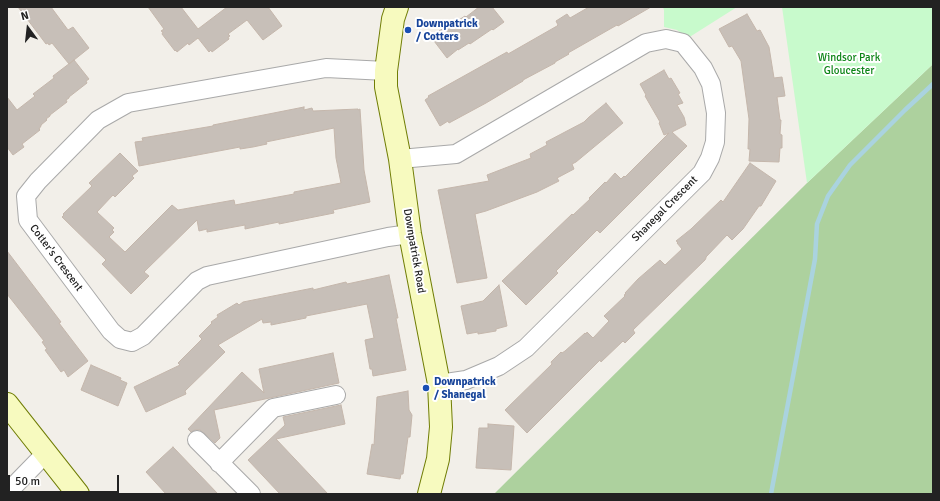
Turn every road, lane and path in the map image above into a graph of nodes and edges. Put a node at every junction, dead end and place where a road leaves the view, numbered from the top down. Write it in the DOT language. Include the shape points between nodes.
graph roads {
  1 [pos="397,7"];
  2 [pos="386,71"];
  3 [pos="400,159"];
  4 [pos="410,234"];
  5 [pos="439,384"];
  6 [pos="336,395"];
  7 [pos="7,404"];
  8 [pos="197,440"];
  9 [pos="46,453"];
  10 [pos="219,463"];
  11 [pos="7,493"];
  12 [pos="78,494"];
  13 [pos="251,494"];
  14 [pos="429,494"];
  1 -- 2 [label="street, Downpatrick Road"];
  2 -- 3 [label="street, Downpatrick Road" via="386,87"];
  2 -- 4 [label="street, Cotter's Crescent" via="326,68 128,103 98,120 38,181 26,196 28,220 111,331 120,339 132,342 143,336 197,281 207,276"];
  3 -- 4 [label="street, Downpatrick Road"];
  3 -- 5 [label="street, Shanegal Crescent" via="456,154 646,43 666,39 683,43 703,68 711,84 716,113 715,142 702,173 526,348 499,366 466,380"];
  4 -- 5 [label="street, Downpatrick Road"];
  5 -- 14 [label="street, Downpatrick Road" via="441,427 438,459"];
  6 -- 10 [label="street" via="273,408"];
  7 -- 9 [label="street"];
  8 -- 10 [label="street"];
  9 -- 11 [label="street"];
  9 -- 12 [label="street"];
  10 -- 13 [label="street"];
}
